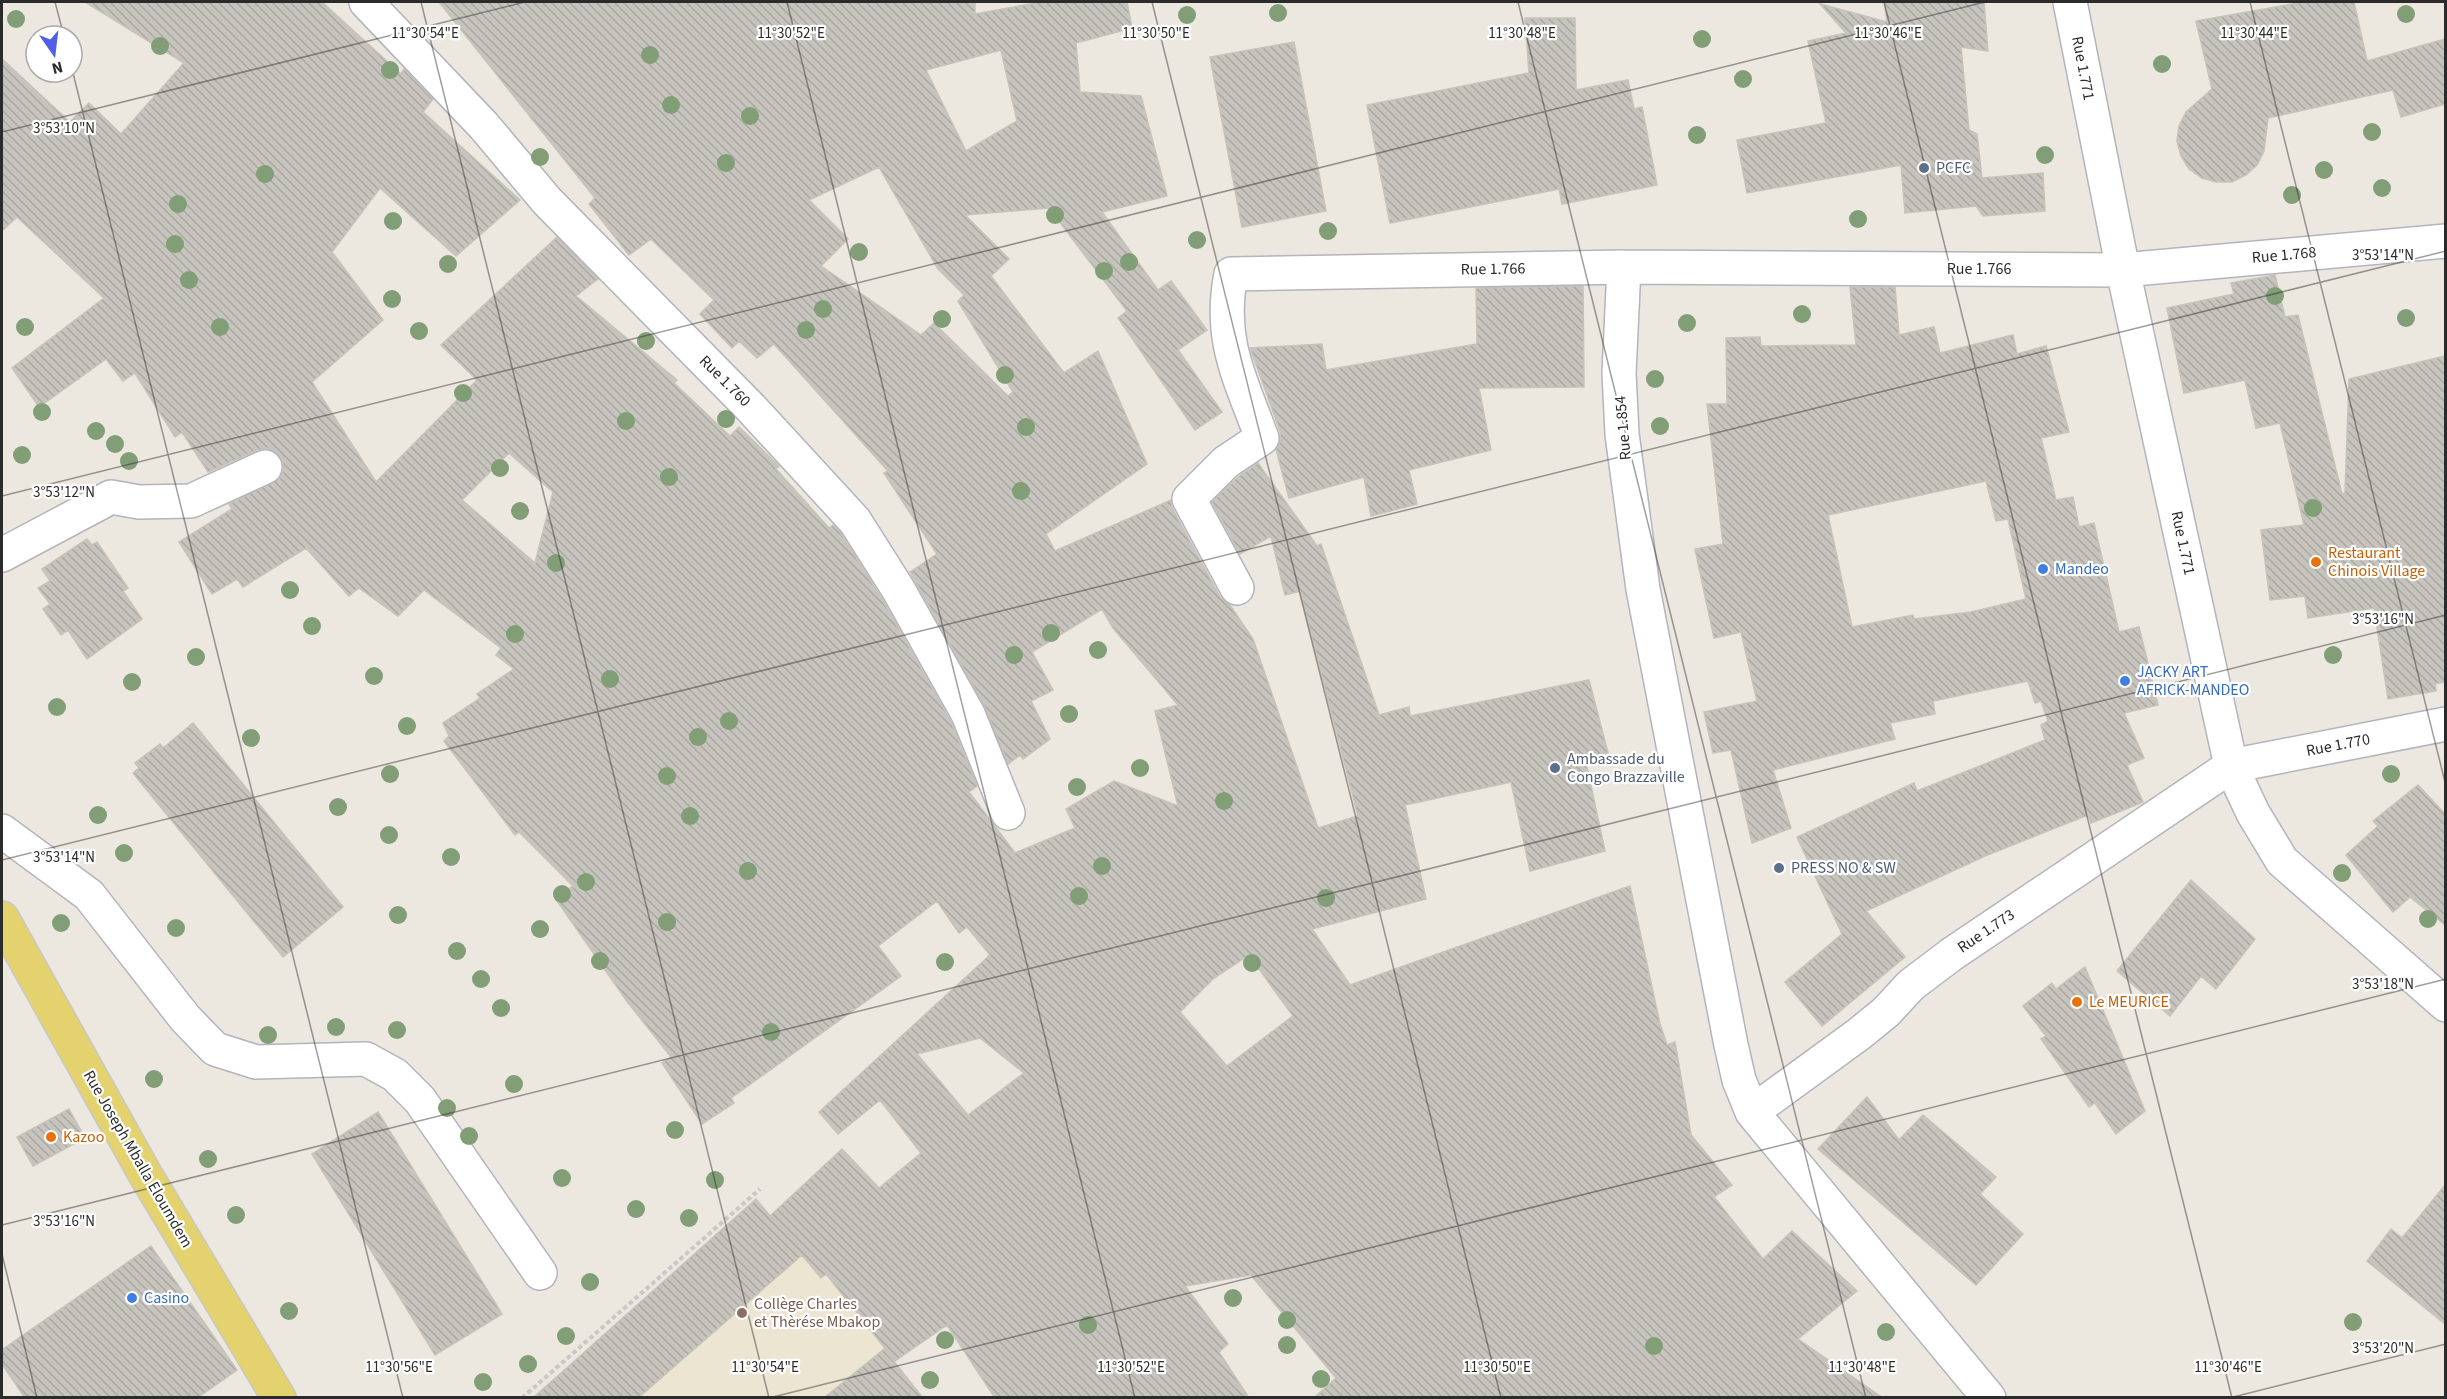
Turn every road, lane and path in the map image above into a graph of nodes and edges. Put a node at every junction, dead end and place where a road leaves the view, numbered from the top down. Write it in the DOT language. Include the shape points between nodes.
graph roads {
  1 [pos="366,2"];
  2 [pos="2070,2"];
  3 [pos="2445,241"];
  4 [pos="1624,267"];
  5 [pos="2123,270"];
  6 [pos="265,467"];
  7 [pos="2,555"];
  8 [pos="1237,588"];
  9 [pos="2445,724"];
  10 [pos="2231,766"];
  11 [pos="1008,813"];
  12 [pos="2,831"];
  13 [pos="2,918"];
  14 [pos="2445,1005"];
  15 [pos="1752,1112"];
  16 [pos="760,1189"];
  17 [pos="540,1273"];
  18 [pos="279,1398"];
  19 [pos="522,1398"];
  20 [pos="1989,1398"];
  1 -- 11 [label="street, Rue 1.760" via="484,126 547,201 751,408 855,521 964,706"];
  2 -- 5 [label="street, Rue 1.771"];
  3 -- 5 [label="street, Rue 1.768"];
  4 -- 5 [label="street, Rue 1.766"];
  4 -- 8 [label="street, Rue 1.766" via="1231,274 1225,303 1229,347 1262,438 1226,462 1189,499"];
  4 -- 15 [label="street, Rue 1.854" via="1621,414 1643,589 1731,1045"];
  5 -- 10 [label="street, Rue 1.771"];
  6 -- 7 [label="street" via="190,501 111,497"];
  9 -- 10 [label="street, Rue 1.770"];
  10 -- 14 [label="street, Rue 1.771" via="2282,861"];
  10 -- 15 [label="street, Rue 1.773" via="1952,954 1911,985 1859,1034"];
  12 -- 17 [label="street" via="89,895 184,1018 214,1049 256,1062 366,1059 395,1075 420,1100"];
  13 -- 18 [label="main road, Rue Joseph Mballa Eloumdem" via="145,1174"];
  15 -- 20 [label="street"];
  16 -- 19 [label="path"];
}
